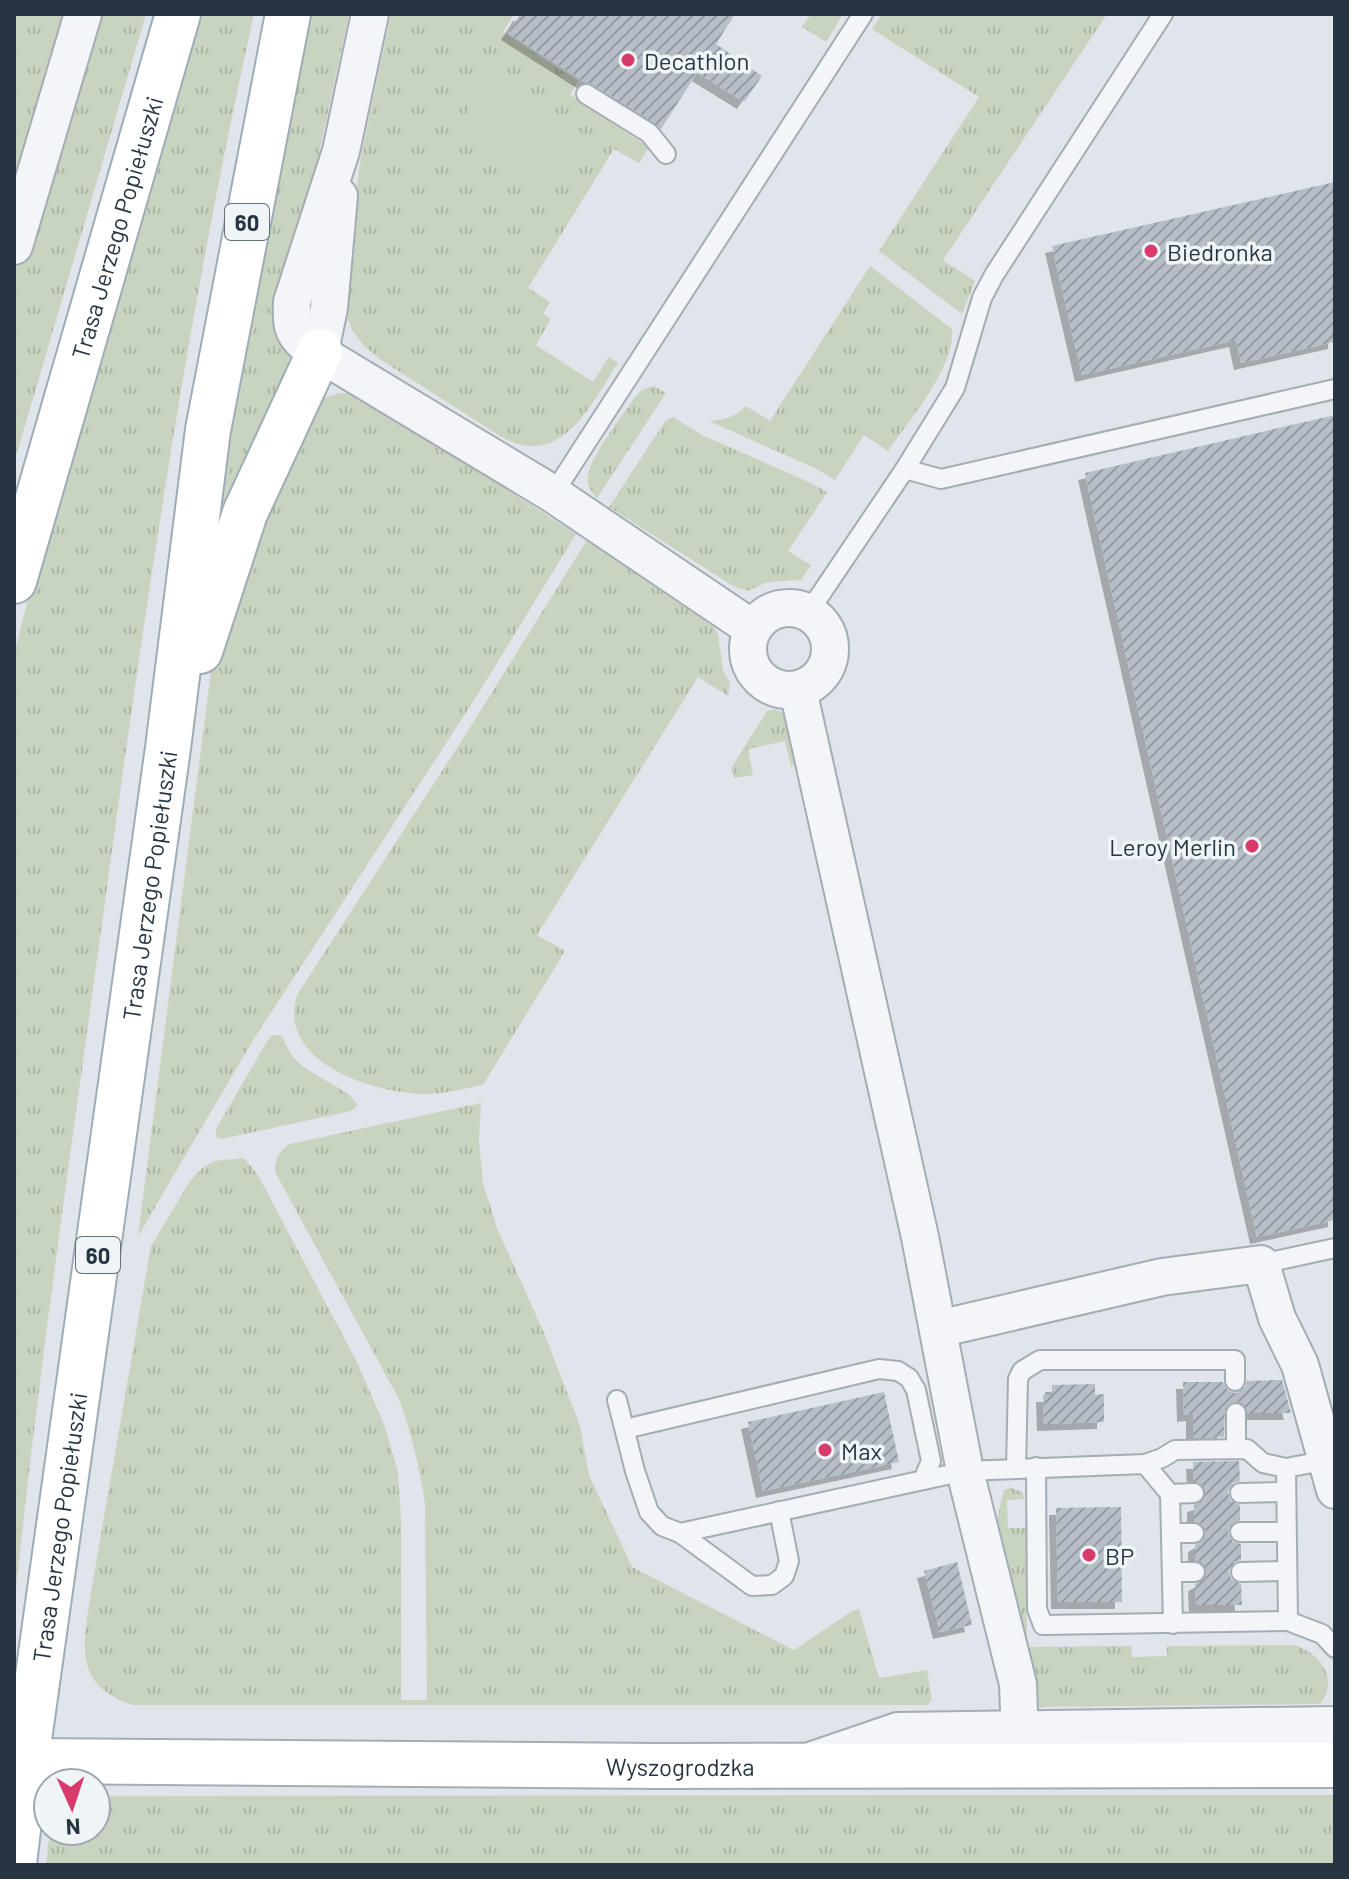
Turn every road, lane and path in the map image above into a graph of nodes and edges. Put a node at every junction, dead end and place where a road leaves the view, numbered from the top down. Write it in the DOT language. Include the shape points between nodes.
graph roads {
  1 [pos="83,14"];
  2 [pos="178,14"];
  3 [pos="288,14"];
  4 [pos="370,14"];
  5 [pos="863,14"];
  6 [pos="1163,14"];
  7 [pos="586,94"];
  8 [pos="666,154"];
  9 [pos="14,246"];
  10 [pos="320,351"];
  11 [pos="1335,389"];
  12 [pos="905,469"];
  13 [pos="553,494"];
  14 [pos="14,581"];
  15 [pos="808,613"];
  16 [pos="753,629"];
  17 [pos="798,690"];
  18 [pos="168,748"];
  19 [pos="1335,1248"];
  20 [pos="1261,1264"];
  21 [pos="938,1329"];
  22 [pos="1235,1381"];
  23 [pos="617,1400"];
  24 [pos="1236,1413"];
  25 [pos="625,1429"];
  26 [pos="1236,1449"];
  27 [pos="1145,1464"];
  28 [pos="1036,1467"];
  29 [pos="1016,1468"];
  30 [pos="1286,1468"];
  31 [pos="965,1471"];
  32 [pos="1332,1475"];
  33 [pos="923,1480"];
  34 [pos="1286,1492"];
  35 [pos="1194,1493"];
  36 [pos="1240,1493"];
  37 [pos="1170,1494"];
  38 [pos="779,1511"];
  39 [pos="1240,1532"];
  40 [pos="1286,1532"];
  41 [pos="680,1533"];
  42 [pos="1171,1533"];
  43 [pos="1194,1533"];
  44 [pos="1287,1571"];
  45 [pos="1172,1572"];
  46 [pos="1195,1572"];
  47 [pos="1241,1572"];
  48 [pos="1288,1621"];
  49 [pos="1173,1624"];
  50 [pos="1335,1648"];
  51 [pos="1335,1725"];
  52 [pos="1015,1730"];
  53 [pos="20,1761"];
  54 [pos="798,1765"];
  55 [pos="1335,1765"];
  56 [pos="14,1864"];
  1 -- 9 [label="street"];
  2 -- 14 [label="main road, Trasa Jerzego Popiełuszki"];
  3 -- 18 [label="main road, Trasa Jerzego Popiełuszki / 60" via="208,430"];
  4 -- 10 [label="street" via="341,151 292,302 295,335"];
  5 -- 13 [label="lane"];
  6 -- 12 [label="lane" via="994,275 955,388"];
  7 -- 8 [label="lane" via="649,133"];
  10 -- 13 [label="street"];
  10 -- 18 [label="main road" via="245,513"];
  11 -- 12 [label="lane" via="941,479"];
  12 -- 15 [label="lane"];
  13 -- 16 [label="street"];
  15 -- 16 [label="street" via="784,608"];
  15 -- 17 [label="street" via="826,630 830,655 819,677"];
  16 -- 17 [label="street" via="748,652 755,674 774,688"];
  17 -- 21 [label="street"];
  18 -- 53 [label="main road, Trasa Jerzego Popiełuszki / 60"];
  19 -- 20 [label="lane"];
  20 -- 21 [label="street" via="1162,1277"];
  20 -- 32 [label="street" via="1277,1318 1300,1365"];
  21 -- 31 [label="street"];
  22 -- 29 [label="lane" via="1235,1360 1040,1360 1018,1379"];
  23 -- 25 [label="lane"];
  24 -- 26 [label="lane"];
  25 -- 33 [label="lane" via="879,1369 898,1371 916,1390 931,1461"];
  25 -- 41 [label="lane" via="649,1512 662,1526"];
  26 -- 27 [label="lane" via="1175,1450"];
  26 -- 30 [label="lane"];
  27 -- 28 [label="lane"];
  27 -- 37 [label="lane"];
  28 -- 29 [label="lane"];
  28 -- 49 [label="lane" via="1037,1609 1043,1625"];
  29 -- 31 [label="lane"];
  30 -- 32 [label="lane"];
  30 -- 34 [label="lane"];
  31 -- 33 [label="lane"];
  31 -- 52 [label="street" via="1018,1684"];
  33 -- 38 [label="lane"];
  34 -- 36 [label="lane"];
  34 -- 40 [label="lane"];
  35 -- 37 [label="lane"];
  37 -- 42 [label="lane"];
  38 -- 41 [label="lane"];
  38 -- 41 [label="lane" via="789,1561 784,1576 772,1585 752,1586"];
  39 -- 40 [label="lane"];
  40 -- 44 [label="lane"];
  42 -- 43 [label="lane"];
  42 -- 45 [label="lane"];
  44 -- 47 [label="lane"];
  44 -- 48 [label="lane"];
  45 -- 46 [label="lane"];
  45 -- 49 [label="lane"];
  48 -- 49 [label="lane"];
  48 -- 50 [label="lane" via="1322,1634"];
  51 -- 52 [label="street"];
  52 -- 54 [label="street" via="898,1731"];
  53 -- 54 [label="main road, Wyszogrodzka"];
  53 -- 56 [label="main road, Trasa Jerzego Popiełuszki"];
  54 -- 55 [label="main road, Wyszogrodzka"];
}
